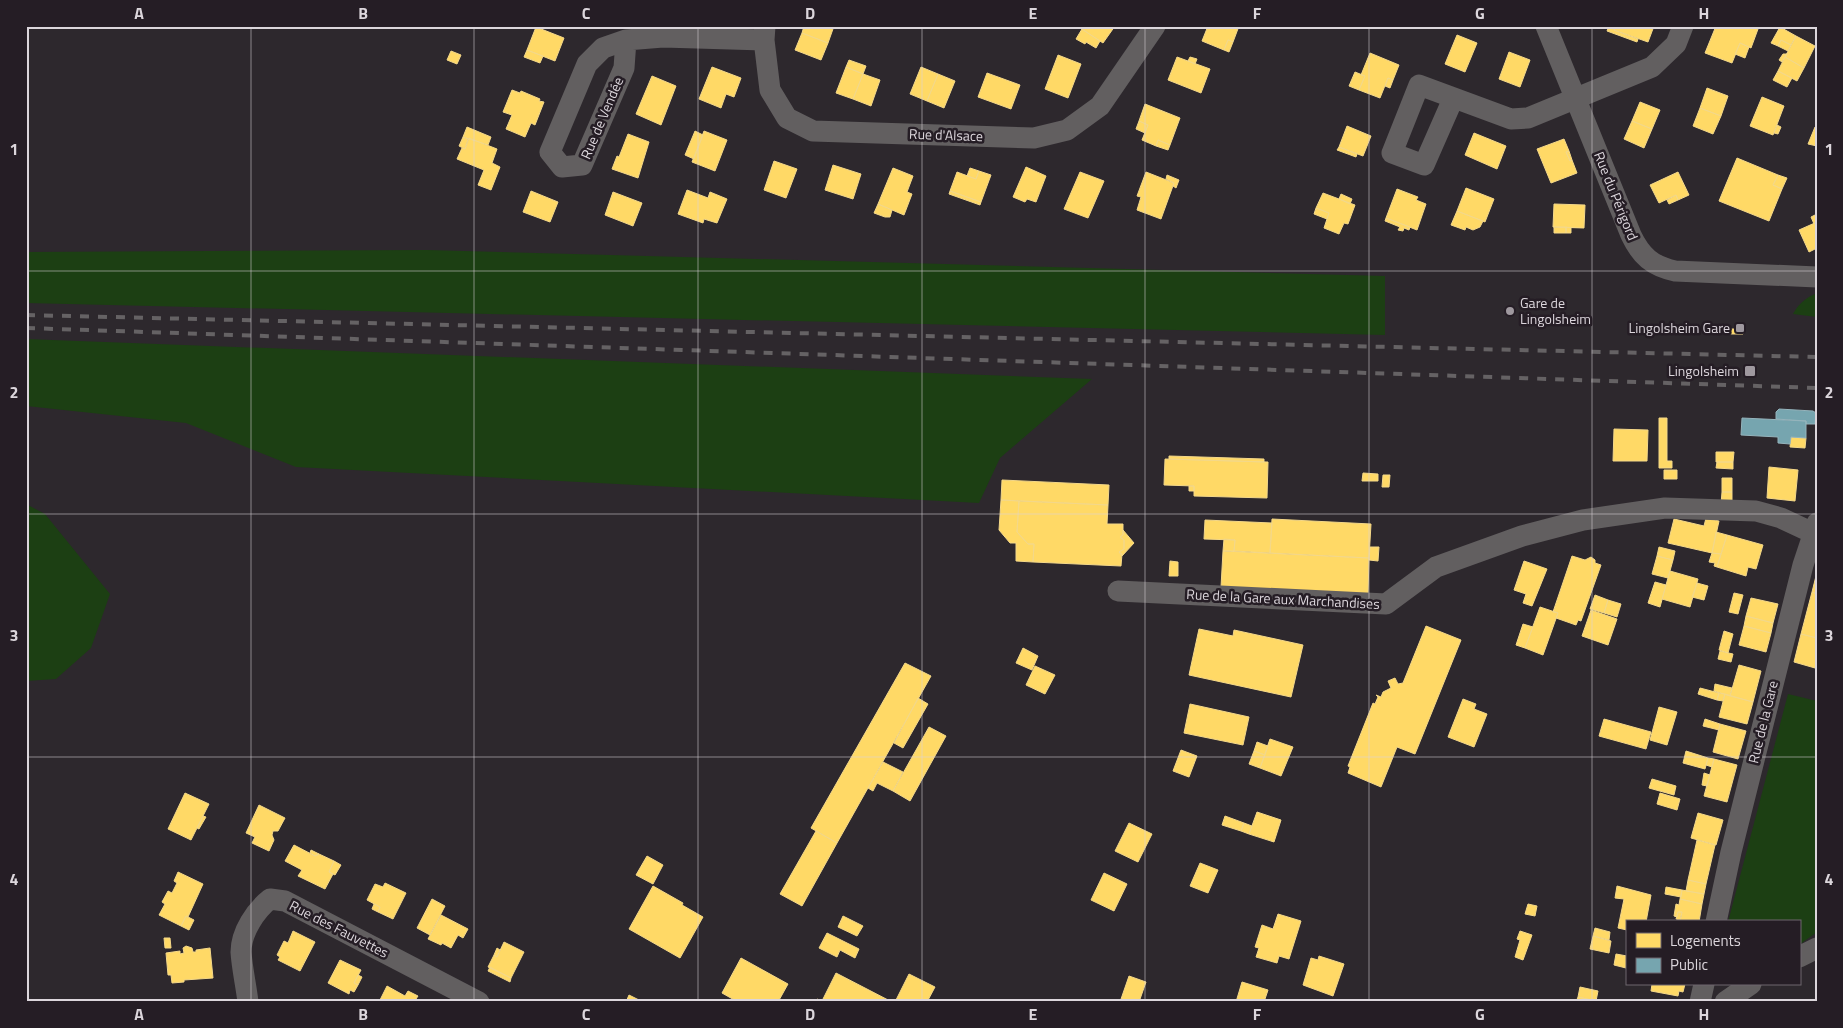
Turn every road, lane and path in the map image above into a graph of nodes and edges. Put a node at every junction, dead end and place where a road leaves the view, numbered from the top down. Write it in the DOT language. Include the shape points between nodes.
graph roads {
  1 [pos="1155,26"];
  2 [pos="1546,26"];
  3 [pos="1683,26"];
  4 [pos="765,33"];
  5 [pos="626,40"];
  6 [pos="1453,98"];
  7 [pos="1576,99"];
  8 [pos="1817,277"];
  9 [pos="1815,528"];
  10 [pos="1118,591"];
  11 [pos="1716,920"];
  12 [pos="1817,948"];
  13 [pos="1800,956"];
  14 [pos="1704,986"];
  15 [pos="1748,986"];
  16 [pos="248,1002"];
  17 [pos="479,1002"];
  18 [pos="1700,1002"];
  19 [pos="1725,1002"];
  1 -- 4 [label="street, Rue d'Alsace" via="1100,106 1067,130 1034,138 814,131 787,118 770,90"];
  2 -- 7 [label="street, Rue du Périgord"];
  3 -- 7 [label="street" via="1676,44 1652,67"];
  4 -- 5 [label="street, Rue de Vendée"];
  5 -- 5 [label="street, Rue de Vendée" via="603,48 587,64 550,152 562,168 582,165 624,68"];
  6 -- 7 [label="street" via="1511,119 1528,118"];
  7 -- 8 [label="street, Rue du Périgord" via="1631,235 1637,248 1651,262 1674,271"];
  9 -- 10 [label="street, Rue de la Gare aux Marchandises" via="1756,511 1665,508 1583,520 1522,536 1436,567 1386,604"];
  9 -- 11 [label="street, Rue de la Gare" via="1740,814"];
  12 -- 13 [label="street"];
  14 -- 18 [label="street"];
  15 -- 19 [label="street"];
  16 -- 17 [label="street, Rue des Fauvettes" via="241,950 244,936 259,908 270,899 285,901"];
}
